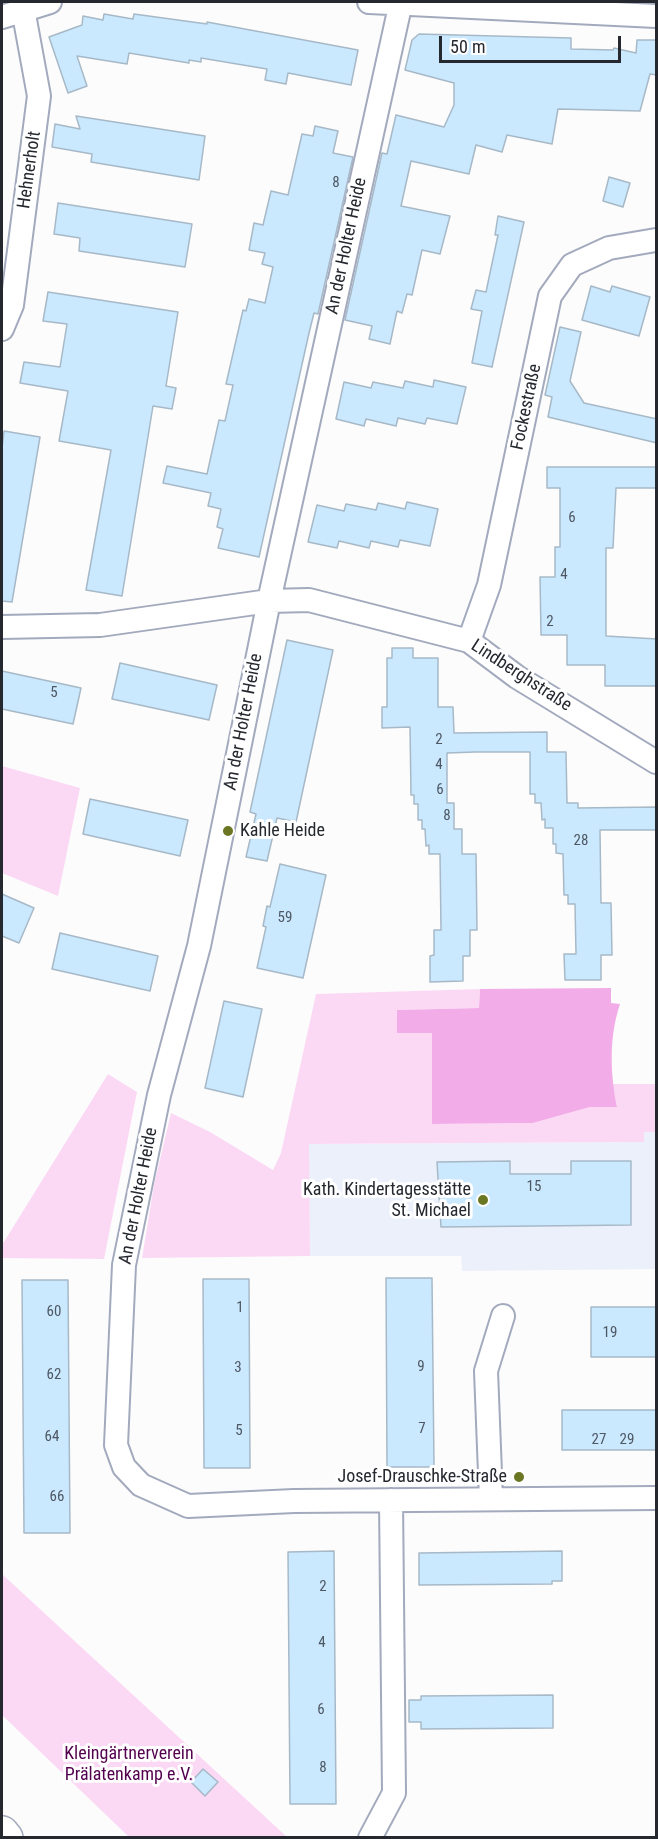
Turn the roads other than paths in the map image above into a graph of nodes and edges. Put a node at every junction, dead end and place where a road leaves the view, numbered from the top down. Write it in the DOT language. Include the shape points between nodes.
graph roads {
  1 [pos="50,2"];
  2 [pos="369,2"];
  3 [pos="400,2"];
  4 [pos="12,13"];
  5 [pos="657,16"];
  6 [pos="657,240"];
  7 [pos="2,329"];
  8 [pos="269,601"];
  9 [pos="2,627"];
  10 [pos="469,641"];
  11 [pos="657,762"];
  12 [pos="503,1316"];
  13 [pos="657,1498"];
  14 [pos="491,1499"];
  15 [pos="391,1500"];
  16 [pos="2,1833"];
  17 [pos="6,1838"];
  18 [pos="370,1838"];
  1 -- 4 [label="street, Hehnerholt"];
  2 -- 3 [label="street"];
  3 -- 5 [label="street"];
  3 -- 8 [label="street, An der Holter Heide"];
  4 -- 7 [label="street, Hehnerholt" via="39,96 12,305"];
  6 -- 10 [label="street, Fockestraße" via="609,248 572,265 550,296 489,585"];
  8 -- 9 [label="street" via="100,625"];
  8 -- 10 [label="street, Lindberghstraße" via="309,600"];
  8 -- 15 [label="street, An der Holter Heide" via="199,946 159,1095 124,1265 116,1445 124,1467 141,1485 188,1506"];
  10 -- 11 [label="street, Lindberghstraße" via="517,677"];
  12 -- 14 [label="street" via="486,1371"];
  13 -- 14 [label="street"];
  14 -- 15 [label="street"];
  15 -- 18 [label="street" via="394,1793"];
  16 -- 17 [label="highway"];
}
